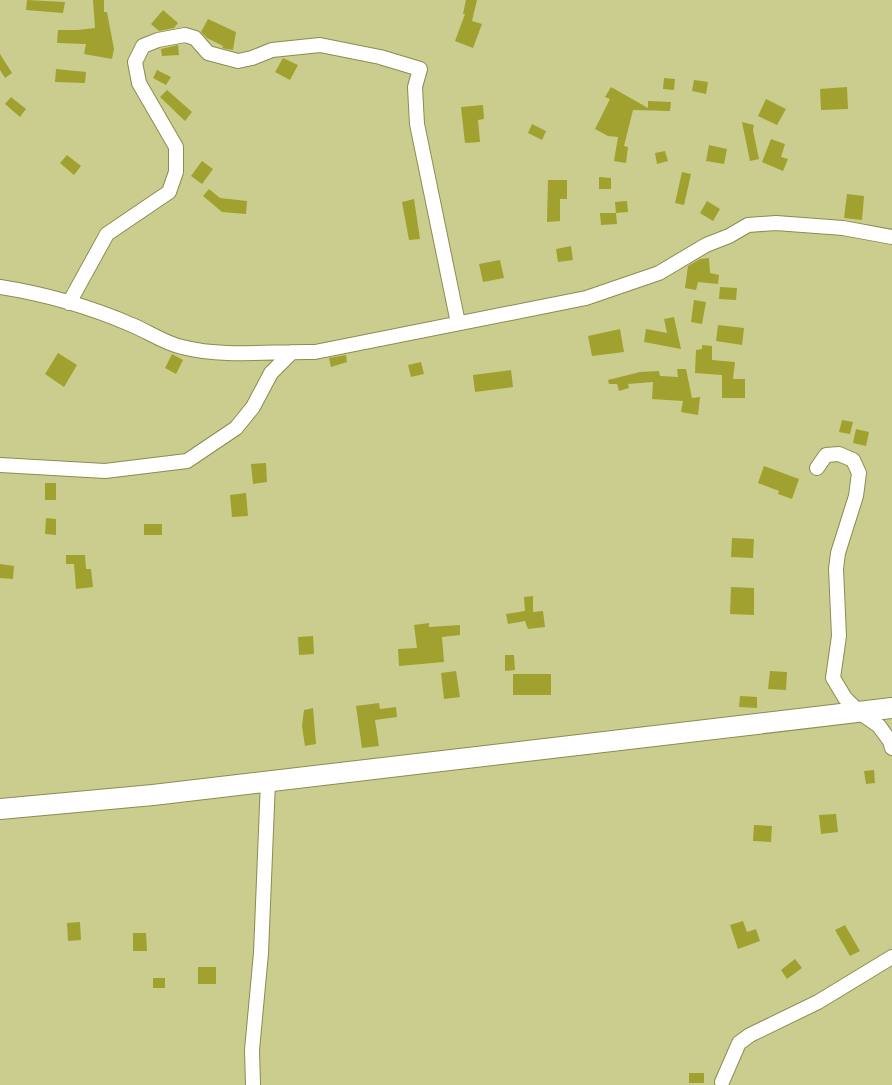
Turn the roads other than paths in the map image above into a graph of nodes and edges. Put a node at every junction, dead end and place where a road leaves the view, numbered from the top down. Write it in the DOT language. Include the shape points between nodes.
graph roads {
  1 [pos="892,237"];
  2 [pos="0,287"];
  3 [pos="69,303"];
  4 [pos="458,323"];
  5 [pos="292,351"];
  6 [pos="0,465"];
  7 [pos="817,468"];
  8 [pos="892,708"];
  9 [pos="859,712"];
  10 [pos="892,748"];
  11 [pos="268,781"];
  12 [pos="0,810"];
  13 [pos="892,957"];
  14 [pos="722,1082"];
  15 [pos="252,1085"];
  1 -- 4 [label="street" via="843,228 748,225 640,281 585,298"];
  2 -- 3 [label="street"];
  3 -- 4 [label="street" via="106,234 169,192 176,172 176,147 139,83 135,62 143,46 185,35 195,38 208,54 238,61 272,50 320,45 420,69 415,87 417,124"];
  3 -- 5 [label="street" via="133,325 183,348 241,354"];
  4 -- 5 [label="street" via="315,352"];
  5 -- 6 [label="street" via="271,374 236,429 187,461 105,471"];
  7 -- 9 [label="street" via="826,455 839,454 853,460 859,473 838,553 839,636 833,678"];
  8 -- 9 [label="street"];
  9 -- 10 [label="street" via="879,726"];
  9 -- 11 [label="street"];
  11 -- 12 [label="street"];
  11 -- 15 [label="street"];
  13 -- 14 [label="street" via="819,1002 739,1043"];
}
